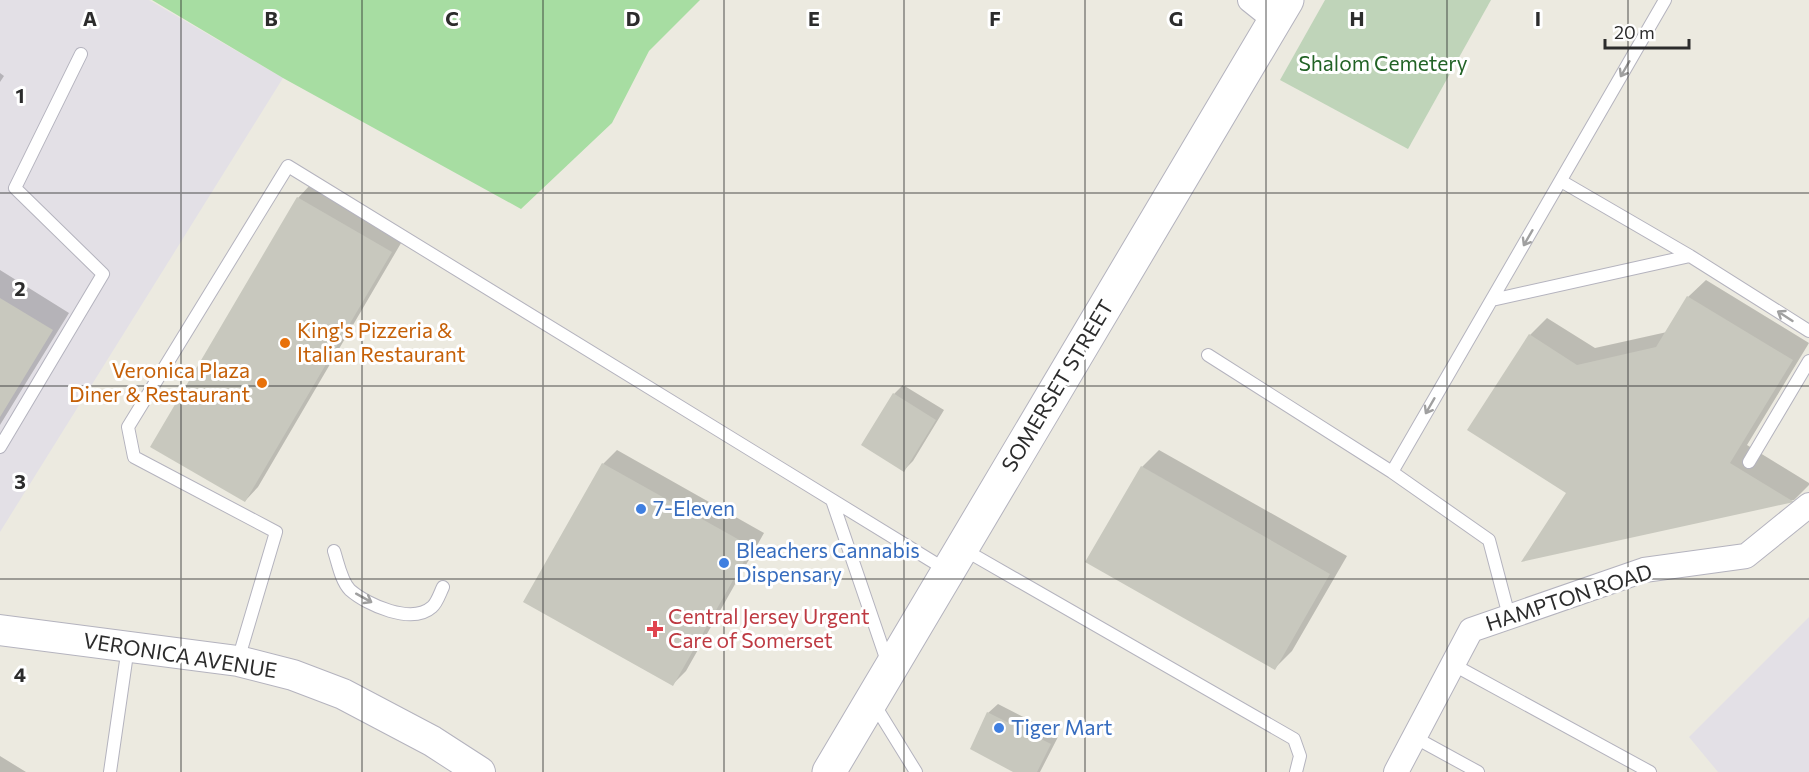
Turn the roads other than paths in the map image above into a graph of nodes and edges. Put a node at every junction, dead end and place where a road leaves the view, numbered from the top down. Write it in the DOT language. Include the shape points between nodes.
graph roads {
  1 [pos="1250,0"];
  2 [pos="1665,0"];
  3 [pos="1281,10"];
  4 [pos="81,54"];
  5 [pos="1561,181"];
  6 [pos="1690,256"];
  7 [pos="1492,300"];
  8 [pos="1809,331"];
  9 [pos="1208,355"];
  10 [pos="1809,361"];
  11 [pos="0,447"];
  12 [pos="1749,462"];
  13 [pos="1392,472"];
  14 [pos="832,500"];
  15 [pos="1809,505"];
  16 [pos="334,551"];
  17 [pos="955,559"];
  18 [pos="443,587"];
  19 [pos="1509,616"];
  20 [pos="0,630"];
  21 [pos="128,646"];
  22 [pos="238,661"];
  23 [pos="1452,664"];
  24 [pos="890,669"];
  25 [pos="872,701"];
  26 [pos="1413,737"];
  27 [pos="110,772"];
  28 [pos="480,772"];
  29 [pos="829,772"];
  30 [pos="916,772"];
  31 [pos="1296,772"];
  32 [pos="1395,772"];
  33 [pos="1478,772"];
  34 [pos="1650,772"];
  1 -- 3 [label="street"];
  2 -- 5 [label="lane, one-way"];
  3 -- 17 [label="main road, SOMERSET STREET"];
  4 -- 11 [label="lane" via="15,188 104,274"];
  5 -- 6 [label="lane"];
  5 -- 7 [label="lane, one-way"];
  6 -- 7 [label="lane"];
  8 -- 6 [label="lane, one-way"];
  7 -- 13 [label="lane, one-way"];
  9 -- 13 [label="lane"];
  10 -- 12 [label="lane"];
  13 -- 19 [label="lane" via="1489,540"];
  14 -- 17 [label="lane"];
  14 -- 22 [label="lane" via="288,166 128,427 134,457 276,532"];
  14 -- 24 [label="lane"];
  15 -- 19 [label="street, HAMPTON ROAD" via="1746,556 1644,570"];
  16 -- 18 [label="lane, one-way" via="349,589 402,615 424,612 434,606"];
  17 -- 24 [label="main road, SOMERSET STREET"];
  17 -- 31 [label="lane" via="1294,739 1300,756"];
  19 -- 23 [label="street, HAMPTON ROAD" via="1471,630"];
  20 -- 21 [label="street, VERONICA AVENUE"];
  21 -- 22 [label="street, VERONICA AVENUE"];
  21 -- 27 [label="lane"];
  22 -- 28 [label="street, VERONICA AVENUE" via="293,675 343,694 432,741"];
  23 -- 26 [label="street, HAMPTON ROAD"];
  23 -- 34 [label="lane"];
  24 -- 25 [label="main road, SOMERSET STREET"];
  25 -- 29 [label="main road, SOMERSET STREET"];
  25 -- 30 [label="lane"];
  26 -- 32 [label="street, HAMPTON ROAD"];
  26 -- 33 [label="lane"];
}
